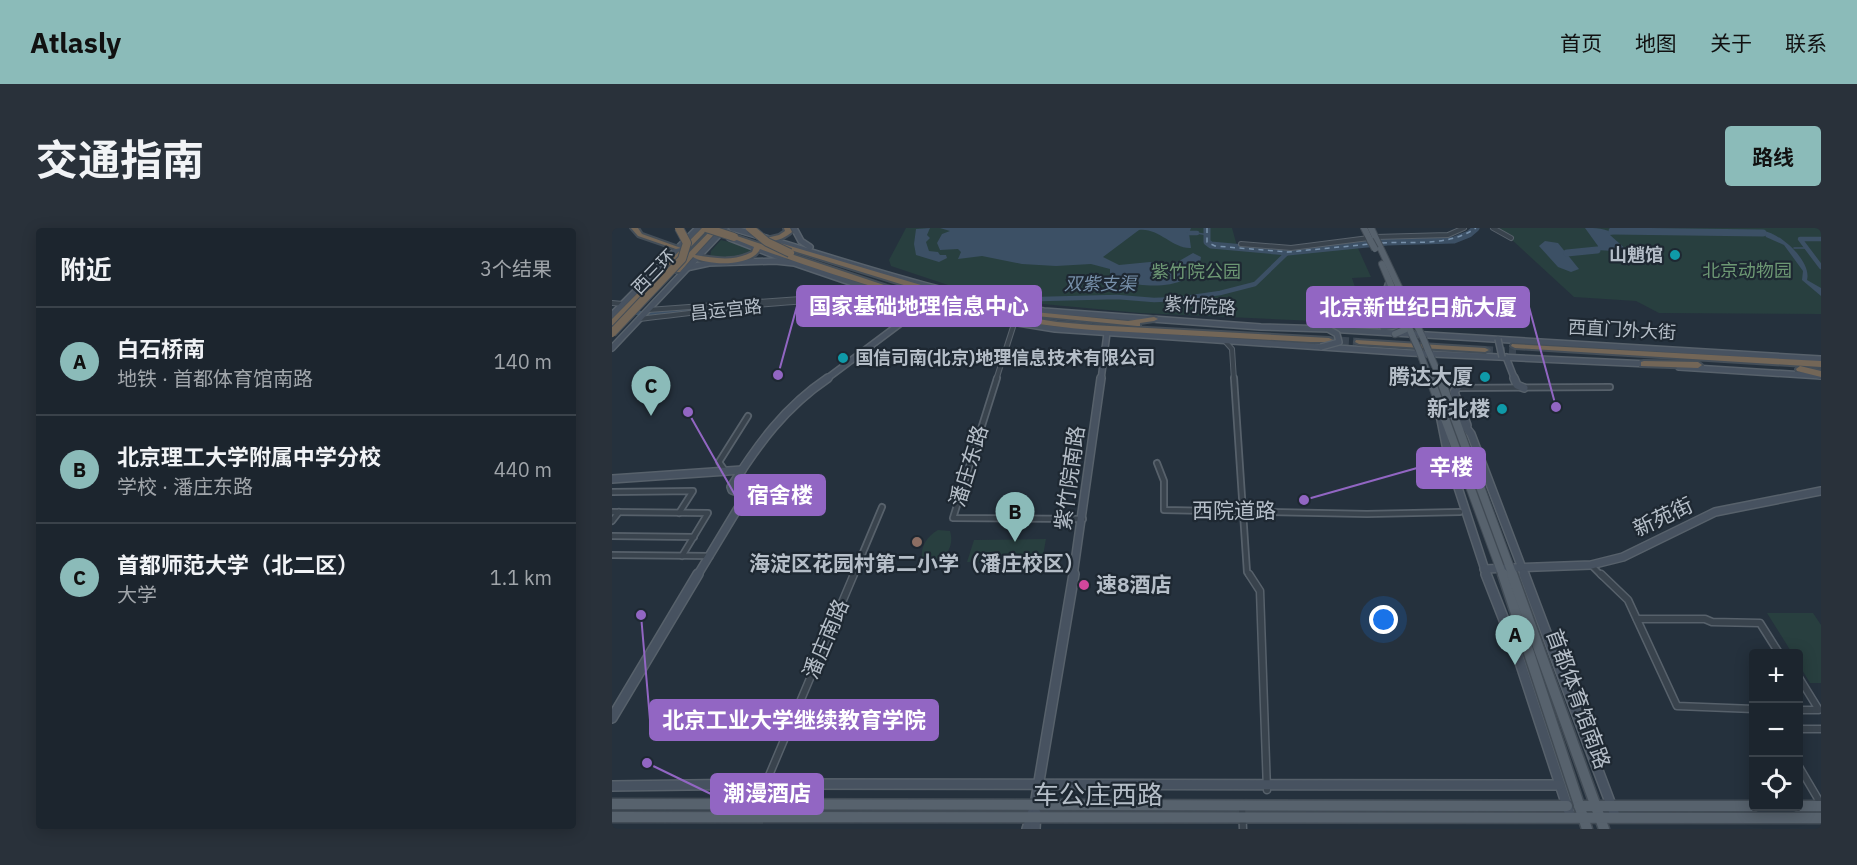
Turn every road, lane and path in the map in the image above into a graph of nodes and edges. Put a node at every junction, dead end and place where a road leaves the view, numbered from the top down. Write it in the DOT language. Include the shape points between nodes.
graph roads {
  1 [pos="634,228"];
  2 [pos="643,228"];
  3 [pos="676,228"];
  4 [pos="698,228"];
  5 [pos="706,228"];
  6 [pos="721,228"];
  7 [pos="732,228"];
  8 [pos="787,228"];
  9 [pos="794,228"];
  10 [pos="1364,228"];
  11 [pos="1371,228"];
  12 [pos="1464,228"];
  13 [pos="1493,228"];
  14 [pos="742,233"];
  15 [pos="1511,238"];
  16 [pos="770,239"];
  17 [pos="1373,239"];
  18 [pos="684,242"];
  19 [pos="1241,244"];
  20 [pos="758,245"];
  21 [pos="678,248"];
  22 [pos="1378,249"];
  23 [pos="813,250"];
  24 [pos="696,257"];
  25 [pos="837,257"];
  26 [pos="794,263"];
  27 [pos="686,268"];
  28 [pos="813,269"];
  29 [pos="862,269"];
  30 [pos="851,277"];
  31 [pos="1390,279"];
  32 [pos="873,290"];
  33 [pos="862,295"];
  34 [pos="896,296"];
  35 [pos="849,300"];
  36 [pos="612,303"];
  37 [pos="626,305"];
  38 [pos="935,306"];
  39 [pos="974,307"];
  40 [pos="644,309"];
  41 [pos="920,310"];
  42 [pos="614,315"];
  43 [pos="635,318"];
  44 [pos="1403,318"];
  45 [pos="1154,319"];
  46 [pos="902,321"];
  47 [pos="1039,322"];
  48 [pos="612,323"];
  49 [pos="1121,323"];
  50 [pos="1014,324"];
  51 [pos="1261,327"];
  52 [pos="612,331"];
  53 [pos="1083,332"];
  54 [pos="1111,332"];
  55 [pos="1395,334"];
  56 [pos="1329,335"];
  57 [pos="1161,336"];
  58 [pos="612,337"];
  59 [pos="1422,337"];
  60 [pos="1498,339"];
  61 [pos="1224,340"];
  62 [pos="1358,340"];
  63 [pos="1414,344"];
  64 [pos="1321,347"];
  65 [pos="1485,347"];
  66 [pos="612,348"];
  67 [pos="1516,349"];
  68 [pos="1648,349"];
  69 [pos="1429,352"];
  70 [pos="1504,357"];
  71 [pos="1821,359"];
  72 [pos="1710,362"];
  73 [pos="1644,364"];
  74 [pos="1821,364"];
  75 [pos="1821,374"];
  76 [pos="1610,387"];
  77 [pos="1457,388"];
  78 [pos="1524,388"];
  79 [pos="1437,404"];
  80 [pos="1454,412"];
  81 [pos="748,416"];
  82 [pos="1471,434"];
  83 [pos="1157,463"];
  84 [pos="742,470"];
  85 [pos="726,472"];
  86 [pos="612,479"];
  87 [pos="1821,491"];
  88 [pos="612,492"];
  89 [pos="882,507"];
  90 [pos="1245,510"];
  91 [pos="615,512"];
  92 [pos="1460,512"];
  93 [pos="679,513"];
  94 [pos="1083,519"];
  95 [pos="612,521"];
  96 [pos="612,536"];
  97 [pos="694,537"];
  98 [pos="612,555"];
  99 [pos="682,556"];
  100 [pos="710,556"];
  101 [pos="1591,565"];
  102 [pos="1511,568"];
  103 [pos="1484,569"];
  104 [pos="1637,619"];
  105 [pos="1776,649"];
  106 [pos="1803,684"];
  107 [pos="1749,709"];
  108 [pos="1803,710"];
  109 [pos="1820,712"];
  110 [pos="612,717"];
  111 [pos="1803,729"];
  112 [pos="1821,729"];
  113 [pos="1803,774"];
  114 [pos="765,784"];
  115 [pos="1038,785"];
  116 [pos="1560,785"];
  117 [pos="612,786"];
  118 [pos="1267,788"];
  119 [pos="612,804"];
  120 [pos="757,804"];
  121 [pos="1035,805"];
  122 [pos="1821,805"];
  123 [pos="1567,806"];
  124 [pos="1580,806"];
  125 [pos="1596,806"];
  126 [pos="1611,806"];
  127 [pos="1749,806"];
  128 [pos="1803,806"];
  129 [pos="612,817"];
  130 [pos="1242,818"];
  131 [pos="1616,818"];
  132 [pos="1821,818"];
  133 [pos="1580,822"];
  134 [pos="1032,823"];
  135 [pos="1602,824"];
  1 -- 21 [label="highway" via="640,235"];
  2 -- 18 [label="highway" via="648,234"];
  3 -- 52 [label="highway, bridge" via="687,243 682,259"];
  4 -- 14 [label="street, 紫竹院路, bridge"];
  4 -- 18 [label="street"];
  5 -- 14 [label="highway, 紫竹院路, bridge"];
  5 -- 37 [label="highway, 西三环"];
  6 -- 14 [label="highway, 紫竹院路"];
  6 -- 24 [label="street"];
  6 -- 40 [label="highway, 西三环"];
  7 -- 14 [label="street"];
  8 -- 16 [label="highway" via="786,235"];
  9 -- 23 [label="street" via="801,241"];
  10 -- 17 [label="main road"];
  11 -- 17 [label="main road"];
  12 -- 17 [label="street" via="1448,236"];
  13 -- 15 [label="street"];
  14 -- 16 [label="street, 紫竹院路"];
  14 -- 20 [label="highway, 紫竹院路"];
  14 -- 39 [label="highway, bridge" via="791,252"];
  16 -- 20 [label="highway"];
  16 -- 23 [label="street, 紫竹院路"];
  17 -- 19 [label="street" via="1291,248"];
  17 -- 22 [label="main road, bridge"];
  18 -- 21 [label="street"];
  20 -- 24 [label="highway" via="751,256 738,260"];
  20 -- 26 [label="street, 紫竹院路"];
  20 -- 29 [label="highway, 紫竹院路"];
  20 -- 30 [label="highway, 紫竹院路"];
  21 -- 37 [label="street"];
  22 -- 31 [label="main road, 首都体育馆南路"];
  22 -- 59 [label="main road, 首都体育馆南路"];
  23 -- 25 [label="street, 紫竹院路"];
  24 -- 27 [label="street"];
  25 -- 29 [label="highway"];
  25 -- 45 [label="street, 紫竹院路" via="1010,306"];
  26 -- 27 [label="street" via="709,263"];
  26 -- 28 [label="street, 紫竹院路"];
  27 -- 40 [label="street"];
  28 -- 30 [label="highway"];
  28 -- 32 [label="street, 紫竹院路"];
  29 -- 39 [label="highway, 紫竹院路"];
  30 -- 39 [label="highway, 紫竹院路"];
  31 -- 44 [label="main road, 首都体育馆南路"];
  31 -- 51 [label="street" via="1386,291 1400,322 1398,327 1270,322"];
  32 -- 33 [label="street"];
  32 -- 34 [label="street, 紫竹院路"];
  33 -- 34 [label="street"];
  33 -- 35 [label="street"];
  33 -- 40 [label="street"];
  34 -- 38 [label="street, 紫竹院路"];
  35 -- 41 [label="street, 昌运宫路" via="896,303"];
  35 -- 43 [label="street, 昌运宫路"];
  35 -- 46 [label="street" via="834,305 824,320"];
  36 -- 37 [label="street"];
  37 -- 42 [label="highway, 西三环"];
  38 -- 41 [label="street"];
  38 -- 50 [label="street, 紫竹院路"];
  39 -- 47 [label="highway, 紫竹院路"];
  39 -- 49 [label="highway, 紫竹院路"];
  40 -- 43 [label="highway, 西三环, bridge"];
  41 -- 46 [label="street"];
  42 -- 48 [label="highway, 西三环"];
  43 -- 58 [label="highway, 西三环"];
  43 -- 66 [label="street"];
  44 -- 55 [label="main road" via="1406,329"];
  44 -- 63 [label="main road, 首都体育馆南路"];
  45 -- 49 [label="highway"];
  45 -- 51 [label="street, 紫竹院路"];
  46 -- 84 [label="street" via="791,407"];
  47 -- 53 [label="highway"];
  47 -- 54 [label="highway, 紫竹院路"];
  49 -- 56 [label="highway, 紫竹院路"];
  50 -- 53 [label="street, 紫竹院路"];
  50 -- 94 [label="street, 潘庄东路" via="953,518"];
  51 -- 56 [label="street, 紫竹院路"];
  53 -- 54 [label="street, 紫竹院路"];
  54 -- 56 [label="highway, 紫竹院路"];
  54 -- 57 [label="highway"];
  54 -- 94 [label="street, 紫竹院南路"];
  55 -- 56 [label="street, 紫竹院路"];
  55 -- 63 [label="street, 紫竹院路"];
  56 -- 64 [label="street, bridge" via="1337,334 1339,342"];
  57 -- 61 [label="street, 紫竹院路"];
  59 -- 60 [label="street, 西直门外大街"];
  59 -- 63 [label="street, 西直门外大街"];
  59 -- 69 [label="main road, 首都体育馆南路, bridge"];
  60 -- 68 [label="street, 西直门外大街"];
  60 -- 70 [label="street, bridge"];
  61 -- 64 [label="street, 紫竹院路"];
  61 -- 90 [label="street" via="1232,349"];
  62 -- 63 [label="highway"];
  63 -- 64 [label="street, 紫竹院路"];
  63 -- 65 [label="highway"];
  63 -- 69 [label="street, 西直门外大街"];
  63 -- 79 [label="main road, 首都体育馆南路"];
  67 -- 72 [label="highway, 西直门外大街"];
  68 -- 71 [label="street, 西直门外大街"];
  68 -- 72 [label="highway"];
  69 -- 70 [label="street, 西直门外大街"];
  69 -- 80 [label="main road, 首都体育馆南路"];
  70 -- 73 [label="street, 西直门外大街"];
  70 -- 78 [label="street" via="1517,385"];
  72 -- 73 [label="highway"];
  72 -- 74 [label="highway, 西直门外大街"];
  72 -- 75 [label="highway, 西直门外大街"];
  73 -- 75 [label="street, 西直门外大街" via="1755,374"];
  76 -- 78 [label="street"];
  77 -- 78 [label="street"];
  77 -- 82 [label="street" via="1454,392"];
  79 -- 102 [label="main road, 首都体育馆南路"];
  79 -- 103 [label="street, 首都体育馆南路" via="1449,460"];
  80 -- 82 [label="street, 首都体育馆南路"];
  80 -- 102 [label="main road, 首都体育馆南路"];
  81 -- 85 [label="street" via="719,462"];
  82 -- 102 [label="street, 首都体育馆南路"];
  83 -- 90 [label="street, 西院道路" via="1164,481 1164,510"];
  84 -- 85 [label="street"];
  84 -- 100 [label="street" via="731,487 746,495"];
  85 -- 86 [label="street"];
  87 -- 101 [label="street, 新苑街" via="1715,512 1623,557"];
  88 -- 93 [label="street" via="693,491"];
  89 -- 114 [label="street, 潘庄南路"];
  90 -- 92 [label="street, 西院道路"];
  90 -- 118 [label="street" via="1247,572 1260,591"];
  91 -- 93 [label="street"];
  91 -- 95 [label="street"];
  93 -- 97 [label="street" via="708,513"];
  94 -- 115 [label="street, 紫竹院南路"];
  96 -- 97 [label="street"];
  97 -- 99 [label="street"];
  98 -- 99 [label="street"];
  99 -- 100 [label="street"];
  100 -- 110 [label="street"];
  101 -- 102 [label="street, 新苑街"];
  101 -- 104 [label="street" via="1628,600"];
  102 -- 103 [label="street, 新苑街"];
  102 -- 124 [label="main road, 首都体育馆南路"];
  102 -- 125 [label="main road, 首都体育馆南路"];
  102 -- 126 [label="street, 首都体育馆南路"];
  103 -- 116 [label="street, 首都体育馆南路" via="1517,653"];
  104 -- 105 [label="street" via="1760,623"];
  104 -- 107 [label="street" via="1677,706"];
  106 -- 109 [label="street"];
  108 -- 109 [label="street"];
  111 -- 112 [label="street"];
  113 -- 122 [label="street"];
  114 -- 115 [label="street"];
  114 -- 117 [label="street"];
  114 -- 120 [label="street, 潘庄南路"];
  115 -- 118 [label="street"];
  115 -- 121 [label="street, 紫竹院南路"];
  116 -- 118 [label="street"];
  116 -- 123 [label="street, 首都体育馆南路"];
  119 -- 120 [label="main road, 车公庄西路"];
  120 -- 121 [label="main road, 车公庄西路"];
  121 -- 130 [label="main road, 车公庄西路"];
  121 -- 134 [label="street, 紫竹院南路"];
  122 -- 128 [label="main road"];
  123 -- 124 [label="street"];
  123 -- 130 [label="main road, 车公庄西路"];
  123 -- 133 [label="street, 首都体育馆南路"];
  124 -- 125 [label="main road"];
  124 -- 133 [label="main road, 首都体育馆南路"];
  125 -- 126 [label="main road"];
  125 -- 135 [label="main road, 首都体育馆南路"];
  126 -- 127 [label="main road"];
  126 -- 131 [label="street, 首都体育馆南路"];
  129 -- 134 [label="main road, 车公庄西路"];
  130 -- 133 [label="main road, 车公庄西路"];
  130 -- 134 [label="main road, 车公庄西路"];
  131 -- 132 [label="main road"];
  131 -- 135 [label="main road, 车公庄西路"];
  133 -- 135 [label="main road, 车公庄西路"];
}
